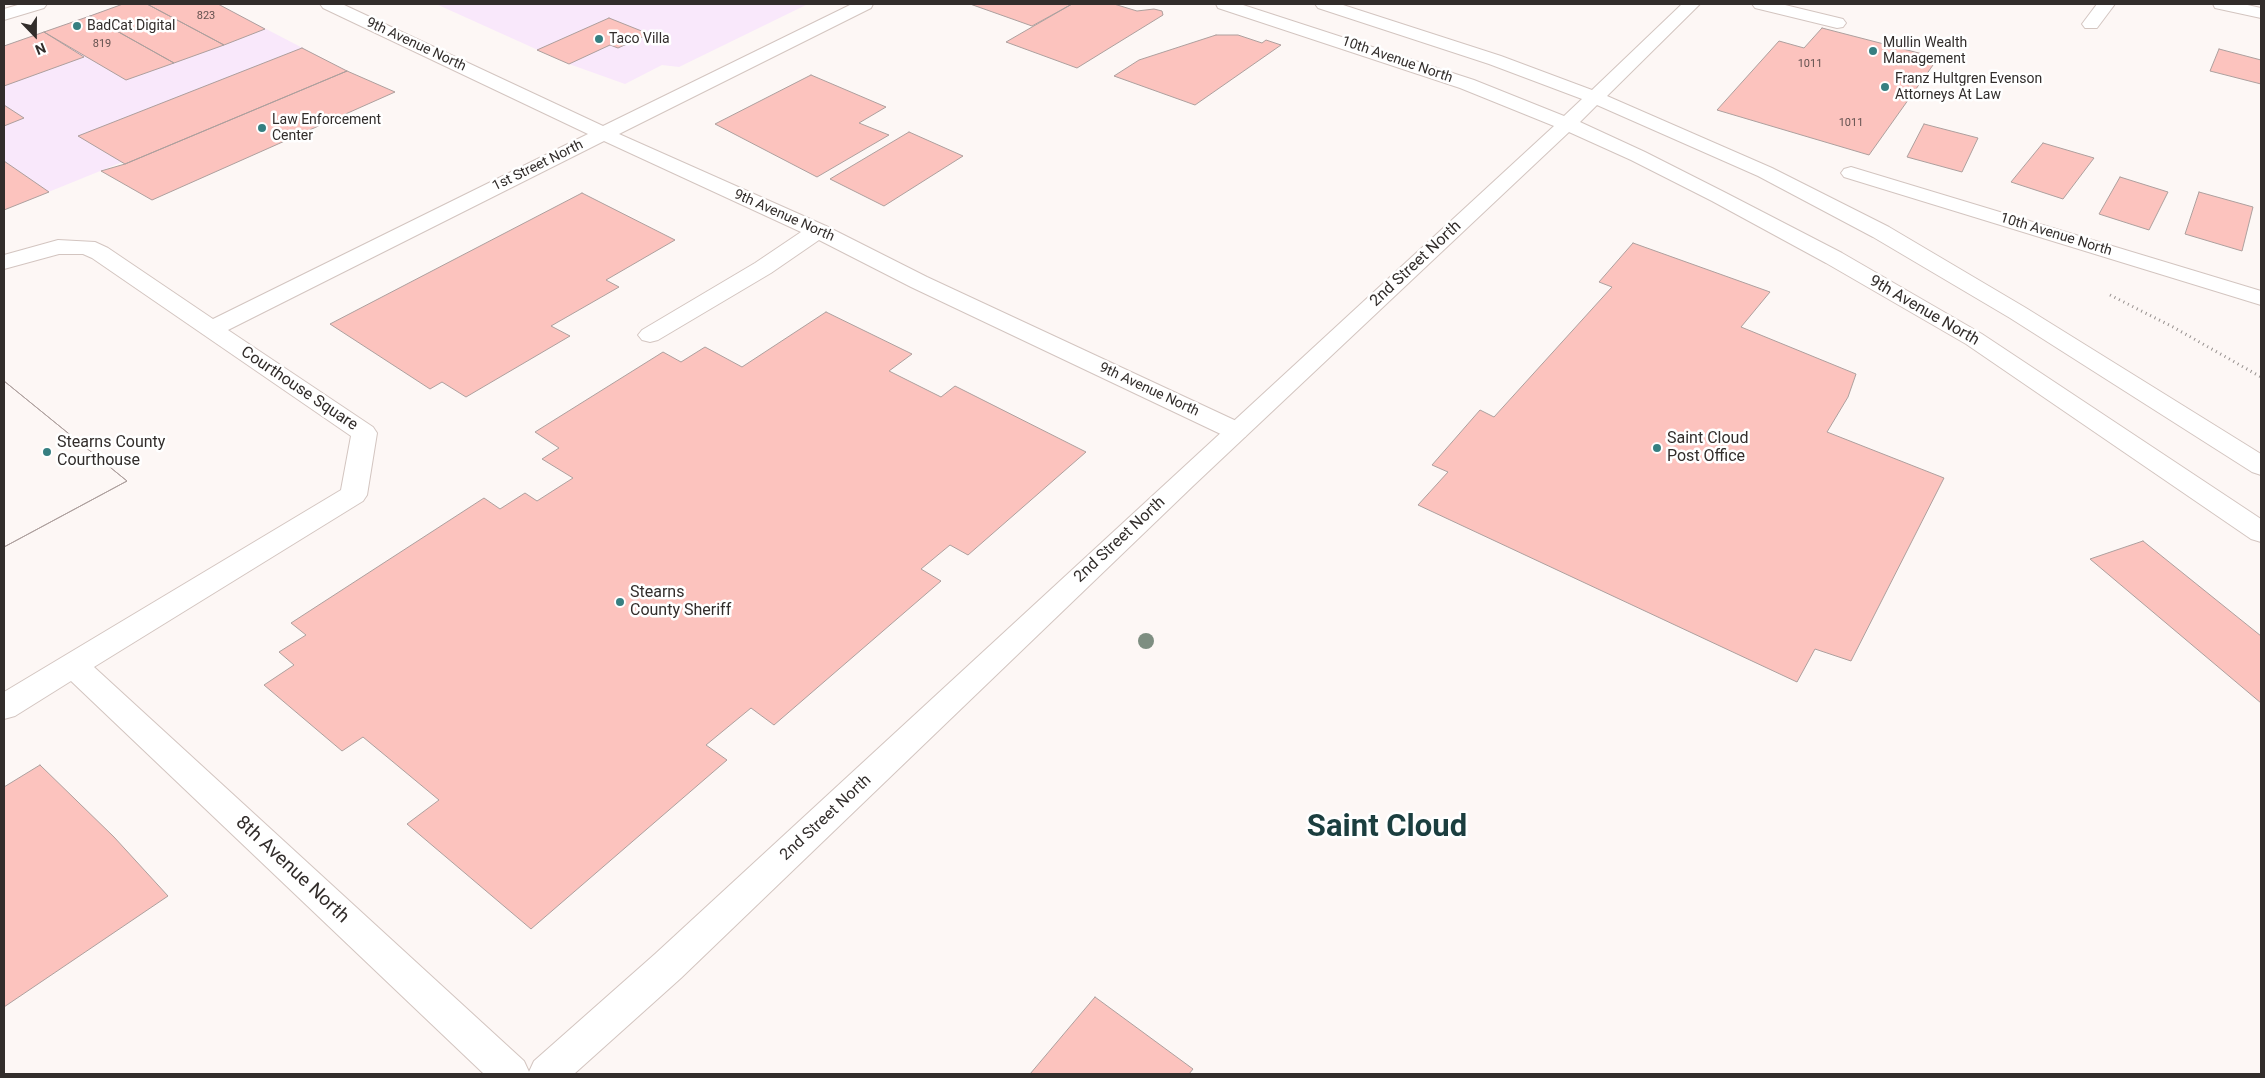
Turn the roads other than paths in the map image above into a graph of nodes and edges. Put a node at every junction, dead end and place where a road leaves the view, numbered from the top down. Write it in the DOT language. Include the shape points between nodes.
graph roads {
  1 [pos="38,4"];
  2 [pos="329,4"];
  3 [pos="865,4"];
  4 [pos="1224,4"];
  5 [pos="1324,4"];
  6 [pos="1692,4"];
  7 [pos="1761,4"];
  8 [pos="2106,4"];
  9 [pos="2221,4"];
  10 [pos="2261,13"];
  11 [pos="4,15"];
  12 [pos="1837,23"];
  13 [pos="2091,24"];
  14 [pos="1594,97"];
  15 [pos="1566,124"];
  16 [pos="604,133"];
  17 [pos="1851,173"];
  18 [pos="818,231"];
  19 [pos="4,262"];
  20 [pos="2261,298"];
  21 [pos="211,329"];
  22 [pos="650,335"];
  23 [pos="1236,431"];
  24 [pos="2261,466"];
  25 [pos="2261,532"];
  26 [pos="73,665"];
  27 [pos="4,706"];
  28 [pos="511,1074"];
  29 [pos="547,1074"];
  1 -- 11 [label="street"];
  2 -- 16 [label="street, 9th Avenue North"];
  3 -- 16 [label="street, 1st Street North"];
  4 -- 15 [label="street, 10th Avenue North" via="1467,84"];
  5 -- 14 [label="street, 10th Avenue North" via="1495,60"];
  6 -- 14 [label="street, 2nd Street North"];
  7 -- 12 [label="street"];
  8 -- 13 [label="street"];
  9 -- 10 [label="street"];
  14 -- 15 [label="street, 2nd Street North"];
  14 -- 24 [label="street" via="1765,172 1881,232 2018,313"];
  15 -- 23 [label="street, 2nd Street North"];
  15 -- 25 [label="street, 9th Avenue North" via="1719,197 1834,258 1974,339"];
  16 -- 18 [label="street, 9th Avenue North"];
  16 -- 21 [label="street, 1st Street North"];
  17 -- 20 [label="street, 10th Avenue North"];
  18 -- 22 [label="street" via="764,268"];
  18 -- 23 [label="street, 9th Avenue North"];
  19 -- 21 [label="street, Courthouse Square" via="58,247 87,247"];
  21 -- 26 [label="street, Courthouse Square" via="364,433 354,495"];
  23 -- 29 [label="street, 2nd Street North" via="668,966"];
  26 -- 27 [label="street, Courthouse Square"];
  26 -- 28 [label="street, 8th Avenue North"];
}
